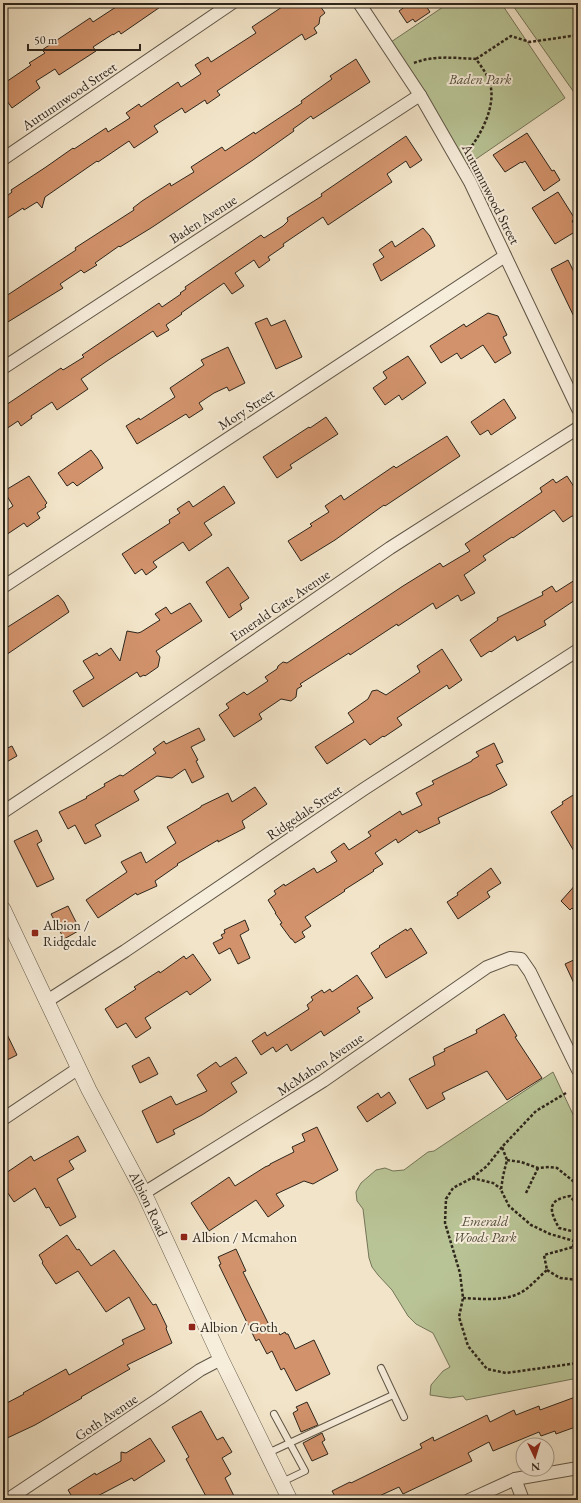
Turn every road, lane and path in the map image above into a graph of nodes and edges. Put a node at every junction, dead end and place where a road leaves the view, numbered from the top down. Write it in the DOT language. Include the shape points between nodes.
graph roads {
  1 [pos="232,3"];
  2 [pos="359,3"];
  3 [pos="578,35"];
  4 [pos="476,59"];
  5 [pos="402,68"];
  6 [pos="420,95"];
  7 [pos="3,159"];
  8 [pos="458,161"];
  9 [pos="506,256"];
  10 [pos="3,368"];
  11 [pos="578,409"];
  12 [pos="578,428"];
  13 [pos="3,587"];
  14 [pos="578,650"];
  15 [pos="3,812"];
  16 [pos="3,909"];
  17 [pos="47,1001"];
  18 [pos="79,1068"];
  19 [pos="578,1070"];
  20 [pos="566,1093"];
  21 [pos="3,1119"];
  22 [pos="502,1147"];
  23 [pos="507,1160"];
  24 [pos="538,1168"];
  25 [pos="472,1178"];
  26 [pos="501,1190"];
  27 [pos="144,1193"];
  28 [pos="526,1193"];
  29 [pos="578,1199"];
  30 [pos="578,1206"];
  31 [pos="578,1226"];
  32 [pos="576,1232"];
  33 [pos="574,1241"];
  34 [pos="573,1247"];
  35 [pos="578,1249"];
  36 [pos="547,1270"];
  37 [pos="578,1280"];
  38 [pos="463,1298"];
  39 [pos="221,1359"];
  40 [pos="578,1363"];
  41 [pos="381,1368"];
  42 [pos="393,1395"];
  43 [pos="274,1414"];
  44 [pos="404,1417"];
  45 [pos="290,1442"];
  46 [pos="267,1453"];
  47 [pos="578,1468"];
  48 [pos="516,1479"];
  49 [pos="282,1482"];
  50 [pos="7,1500"];
  51 [pos="290,1500"];
  52 [pos="469,1500"];
  53 [pos="523,1500"];
  1 -- 7 [label="street, Autumnwood Street"];
  2 -- 5 [label="street, Autumnwood Street"];
  3 -- 4 [label="path" via="530,42 511,36"];
  4 -- 5 [label="path" via="424,59"];
  4 -- 8 [label="path" via="490,82 489,113 484,128"];
  5 -- 6 [label="street, Autumnwood Street"];
  6 -- 8 [label="street, Autumnwood Street"];
  6 -- 10 [label="street, Baden Avenue"];
  8 -- 9 [label="street, Autumnwood Street"];
  9 -- 11 [label="street, Autumnwood Street"];
  9 -- 13 [label="street, Mory Street"];
  12 -- 15 [label="street, Emerald Gate Avenue" via="390,548"];
  14 -- 17 [label="street, Ridgedale Street" via="364,789 125,952"];
  16 -- 17 [label="street, Albion Road"];
  17 -- 18 [label="street, Albion Road"];
  18 -- 21 [label="street"];
  18 -- 27 [label="street, Albion Road"];
  19 -- 27 [label="street, McMahon Avenue" via="530,972 521,959 510,958 487,967 323,1081"];
  20 -- 22 [label="path" via="536,1111"];
  22 -- 23 [label="path"];
  22 -- 25 [label="path" via="487,1166"];
  23 -- 24 [label="path"];
  23 -- 26 [label="path"];
  24 -- 28 [label="path"];
  24 -- 29 [label="path" via="558,1168 574,1181"];
  25 -- 26 [label="path" via="493,1183"];
  25 -- 38 [label="path" via="453,1188 446,1199 445,1223 460,1273"];
  26 -- 33 [label="path" via="509,1206 531,1225"];
  27 -- 39 [label="street, Albion Road"];
  30 -- 32 [label="path" via="570,1196 559,1198 552,1209 559,1228"];
  31 -- 32 [label="path"];
  32 -- 33 [label="path"];
  33 -- 34 [label="path"];
  34 -- 35 [label="path"];
  34 -- 36 [label="path" via="544,1255"];
  36 -- 37 [label="path" via="560,1278"];
  36 -- 38 [label="path" via="525,1290 508,1297"];
  38 -- 40 [label="path" via="460,1317 468,1346 487,1369 506,1373"];
  39 -- 46 [label="street, Albion Road"];
  39 -- 50 [label="street, Goth Avenue" via="200,1370"];
  41 -- 42 [label="lane"];
  42 -- 44 [label="lane"];
  42 -- 45 [label="lane"];
  43 -- 45 [label="lane"];
  45 -- 46 [label="lane"];
  45 -- 49 [label="lane" via="305,1471"];
  46 -- 49 [label="street, Albion Road"];
  47 -- 48 [label="street"];
  48 -- 52 [label="street"];
  48 -- 53 [label="street"];
  49 -- 51 [label="street, Albion Road"];
}
